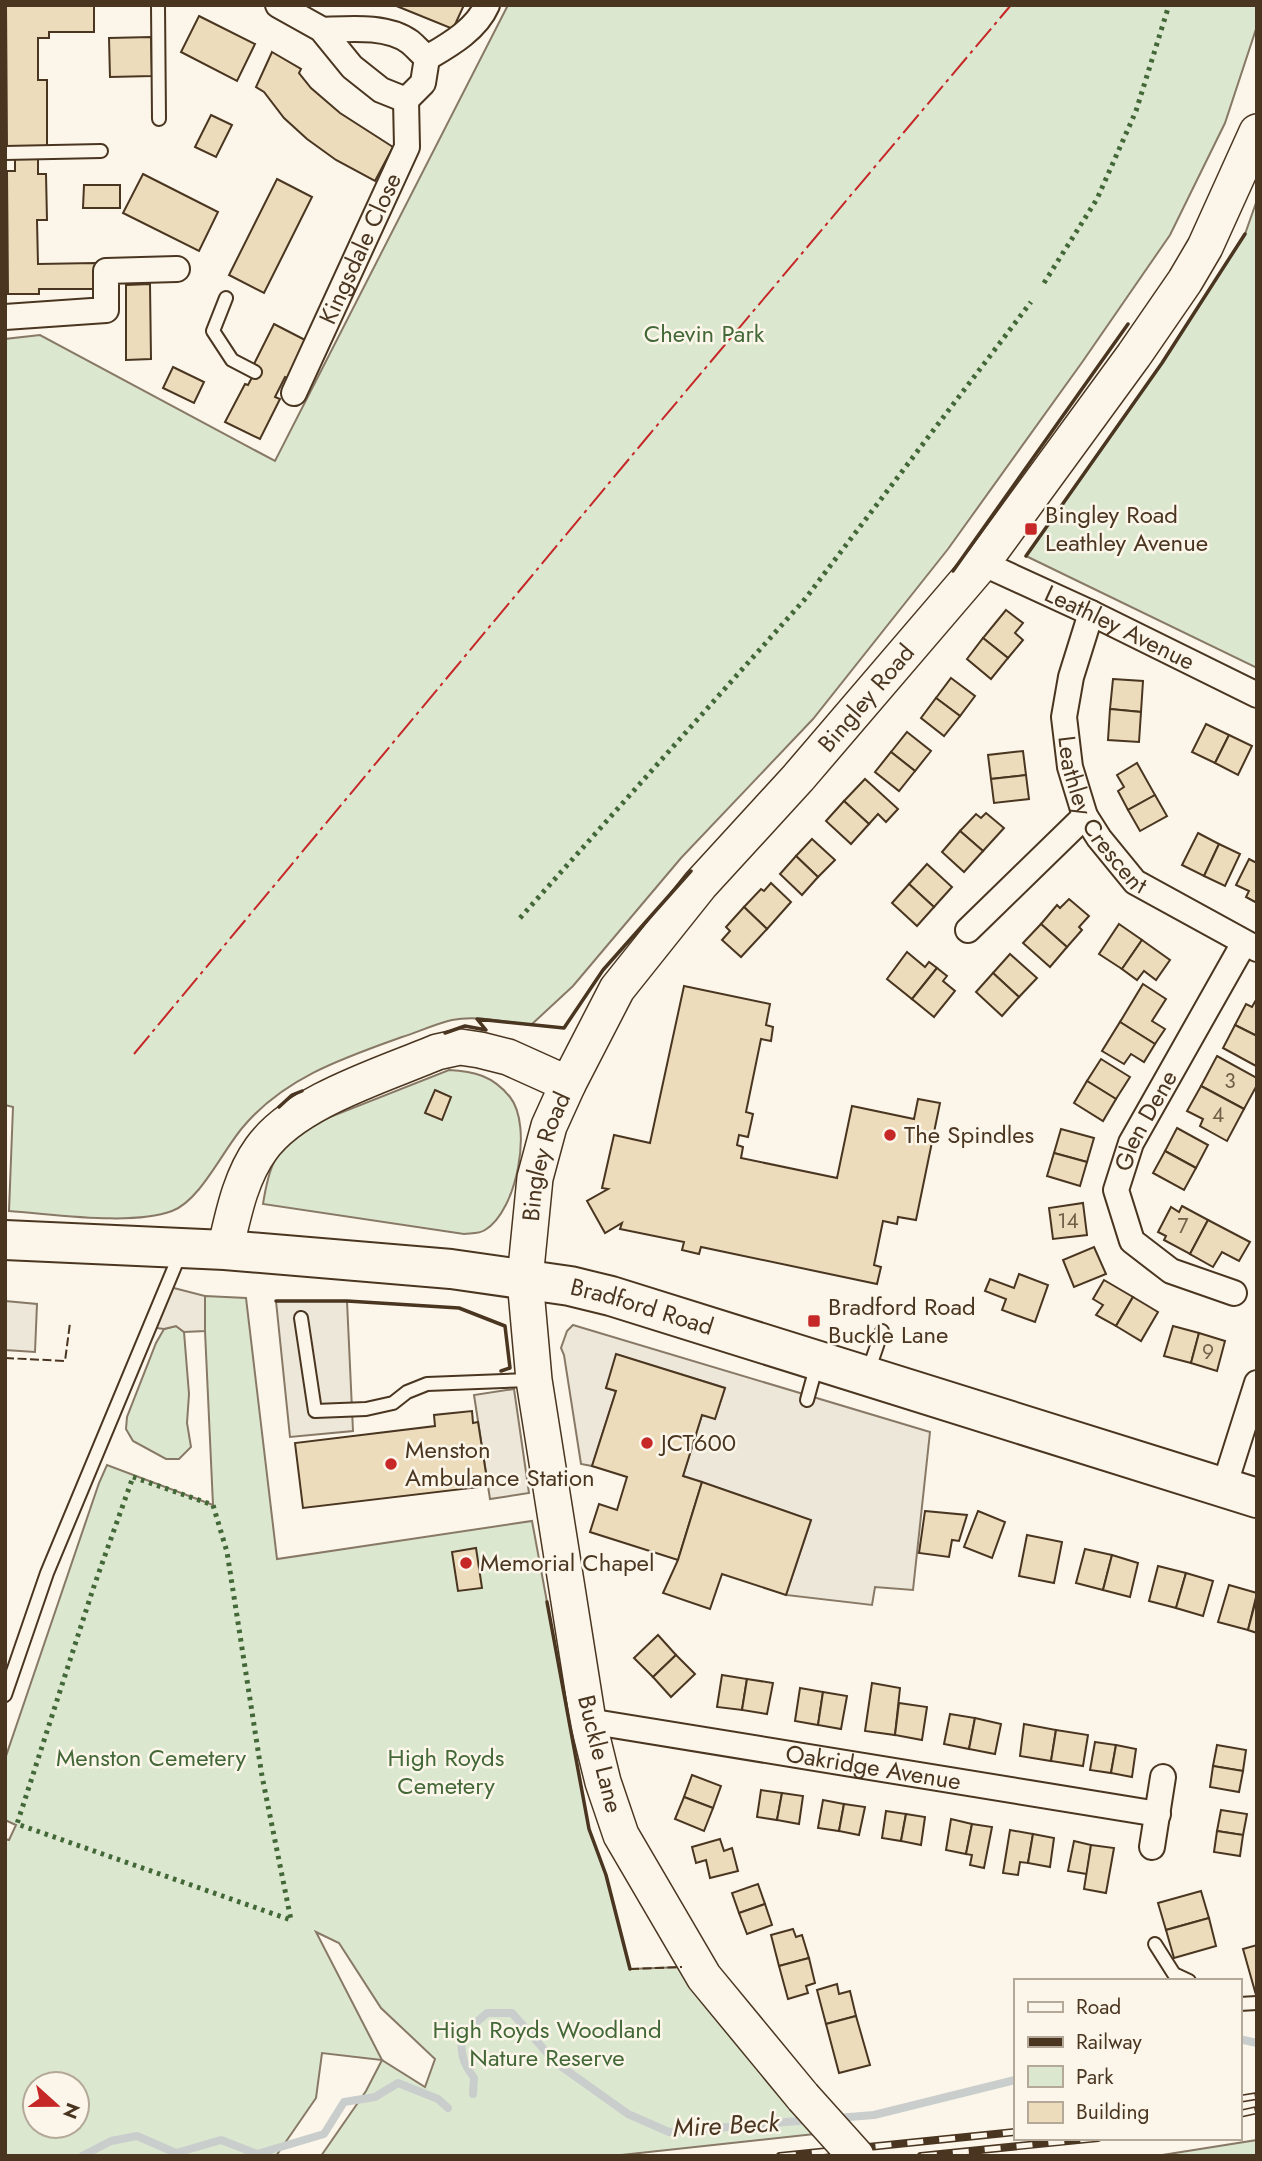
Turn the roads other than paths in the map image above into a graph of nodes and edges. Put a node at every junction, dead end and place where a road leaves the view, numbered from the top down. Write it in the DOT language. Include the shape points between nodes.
graph roads {
  1 [pos="158,5"];
  2 [pos="278,5"];
  3 [pos="487,5"];
  4 [pos="322,30"];
  5 [pos="426,58"];
  6 [pos="406,100"];
  7 [pos="159,120"];
  8 [pos="1257,132"];
  9 [pos="101,151"];
  10 [pos="5,153"];
  11 [pos="177,269"];
  12 [pos="226,298"];
  13 [pos="5,317"];
  14 [pos="255,372"];
  15 [pos="288,390"];
  16 [pos="982,563"];
  17 [pos="1091,613"];
  18 [pos="1257,695"];
  19 [pos="1085,816"];
  20 [pos="968,930"];
  21 [pos="1250,946"];
  22 [pos="568,1084"];
  23 [pos="5,1241"];
  24 [pos="182,1247"];
  25 [pos="225,1250"];
  26 [pos="526,1279"];
  27 [pos="1234,1294"];
  28 [pos="301,1318"];
  29 [pos="882,1331"];
  30 [pos="818,1361"];
  31 [pos="867,1376"];
  32 [pos="534,1380"];
  33 [pos="1257,1383"];
  34 [pos="807,1400"];
  35 [pos="1240,1492"];
  36 [pos="5,1695"];
  37 [pos="588,1721"];
  38 [pos="1164,1777"];
  39 [pos="1158,1814"];
  40 [pos="1152,1847"];
  41 [pos="1155,1944"];
  42 [pos="1185,1979"];
  43 [pos="856,2156"];
  1 -- 7 [label="lane"];
  2 -- 4 [label="street"];
  3 -- 5 [label="street" via="455,41"];
  4 -- 5 [label="street" via="383,32 409,41"];
  4 -- 6 [label="street" via="352,67 381,90"];
  5 -- 6 [label="street" via="423,83"];
  6 -- 15 [label="street, Kingsdale Close" via="407,146"];
  8 -- 16 [label="street, Bingley Road" via="1185,281"];
  9 -- 10 [label="lane"];
  11 -- 13 [label="street" via="106,271 106,310"];
  12 -- 14 [label="lane" via="213,331 232,360"];
  16 -- 17 [label="street, Leathley Avenue"];
  16 -- 22 [label="street, Bingley Road" via="638,961 617,989"];
  17 -- 18 [label="street, Leathley Avenue"];
  17 -- 19 [label="street, Leathley Crescent" via="1064,717 1070,767"];
  19 -- 20 [label="street"];
  19 -- 21 [label="street, Leathley Crescent" via="1135,882"];
  21 -- 27 [label="street, Glen Dene" via="1131,1143 1116,1190 1132,1241 1171,1271"];
  22 -- 25 [label="street" via="508,1057 460,1047 437,1052 307,1107 260,1150 237,1198"];
  22 -- 26 [label="street, Bingley Road" via="549,1126 535,1178"];
  23 -- 24 [label="main road, Bradford Road"];
  24 -- 25 [label="main road, Bradford Road"];
  24 -- 36 [label="lane" via="47,1573"];
  25 -- 26 [label="main road, Bradford Road"];
  26 -- 30 [label="main road, Bradford Road" via="595,1291"];
  26 -- 32 [label="street, Buckle Lane"];
  28 -- 32 [label="lane" via="315,1412 393,1403 427,1384"];
  29 -- 31 [label="lane"];
  30 -- 31 [label="main road, Bradford Road"];
  30 -- 34 [label="lane"];
  31 -- 35 [label="main road, Bradford Road"];
  32 -- 37 [label="street, Buckle Lane"];
  33 -- 35 [label="street"];
  37 -- 39 [label="street, Oakridge Avenue"];
  37 -- 43 [label="street, Buckle Lane, bridge" via="621,1835 704,1978"];
  38 -- 39 [label="street"];
  39 -- 40 [label="street"];
  41 -- 42 [label="lane" via="1174,1974"];
}
